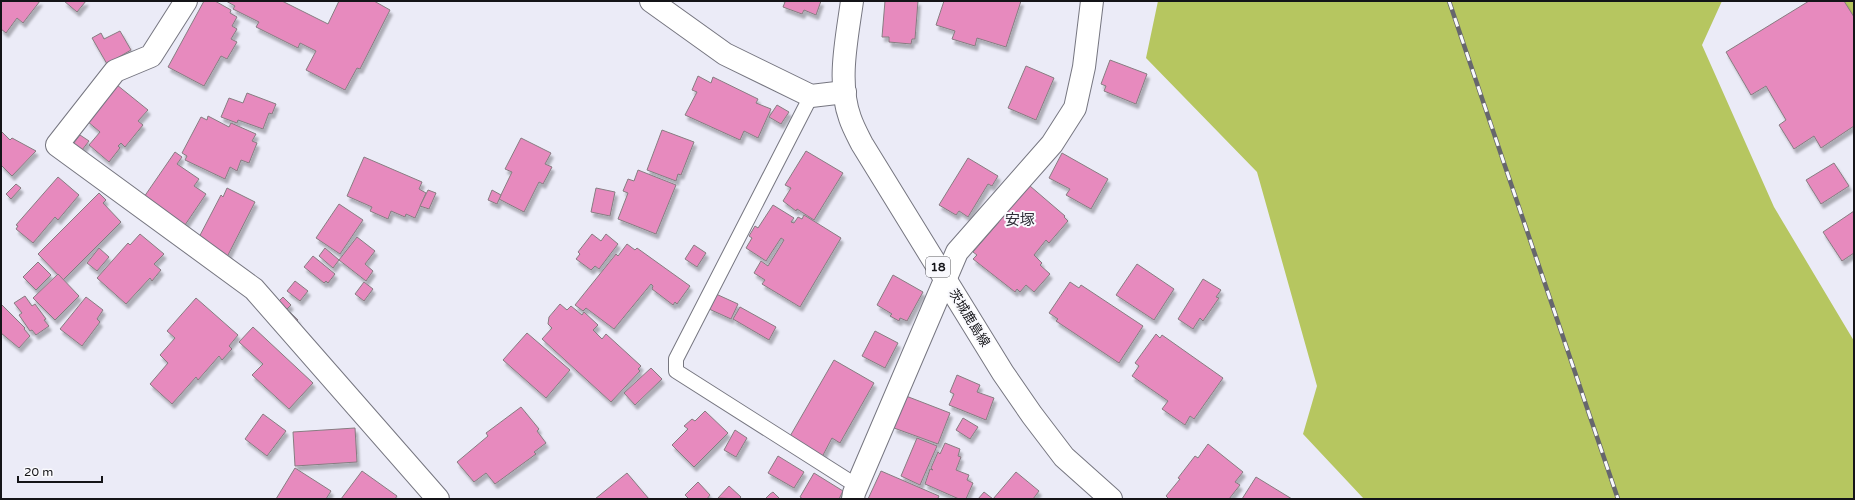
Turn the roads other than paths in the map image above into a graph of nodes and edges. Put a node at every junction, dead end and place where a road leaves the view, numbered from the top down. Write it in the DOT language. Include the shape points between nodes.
graph roads {
  1 [pos="186,1"];
  2 [pos="651,1"];
  3 [pos="852,1"];
  4 [pos="1092,1"];
  5 [pos="845,92"];
  6 [pos="811,96"];
  7 [pos="946,279"];
  8 [pos="855,492"];
  9 [pos="438,499"];
  10 [pos="1111,499"];
  1 -- 9 [label="street" via="151,56 115,71 57,145 254,288"];
  2 -- 6 [label="street" via="725,54"];
  3 -- 5 [label="street, 茨城鹿島線 / 18" via="844,71"];
  4 -- 7 [label="street" via="1084,67 1075,108 1052,144 957,252"];
  5 -- 6 [label="street"];
  5 -- 7 [label="street, 茨城鹿島線 / 18" via="849,118 862,144"];
  6 -- 8 [label="lane" via="676,359 676,371"];
  7 -- 8 [label="street"];
  7 -- 10 [label="street, 茨城鹿島線 / 18" via="1003,373 1037,421 1064,457"];
}
